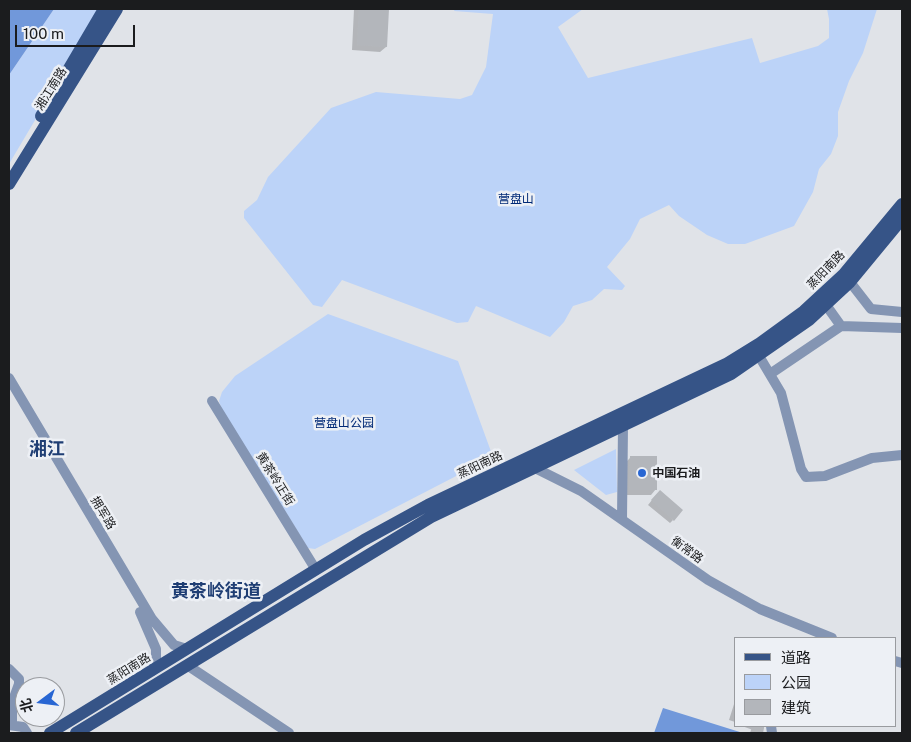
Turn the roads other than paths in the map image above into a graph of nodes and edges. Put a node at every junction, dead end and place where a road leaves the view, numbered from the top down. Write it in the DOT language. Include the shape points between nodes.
graph roads {
  1 [pos="104,9"];
  2 [pos="117,9"];
  3 [pos="9,170"];
  4 [pos="9,184"];
  5 [pos="902,204"];
  6 [pos="902,219"];
  7 [pos="850,282"];
  8 [pos="826,305"];
  9 [pos="902,312"];
  10 [pos="841,326"];
  11 [pos="902,328"];
  12 [pos="759,356"];
  13 [pos="770,374"];
  14 [pos="9,378"];
  15 [pos="9,389"];
  16 [pos="212,402"];
  17 [pos="623,426"];
  18 [pos="902,455"];
  19 [pos="535,468"];
  20 [pos="622,519"];
  21 [pos="316,570"];
  22 [pos="814,635"];
  23 [pos="187,649"];
  24 [pos="187,665"];
  25 [pos="9,669"];
  26 [pos="152,670"];
  27 [pos="10,725"];
  28 [pos="27,733"];
  29 [pos="50,733"];
  30 [pos="76,733"];
  31 [pos="289,733"];
  1 -- 3 [label="main road, 湘江南路"];
  2 -- 4 [label="main road, 湘江南路"];
  5 -- 21 [label="main road, 蒸阳南路" via="843,275 804,311 760,343 726,364 428,505"];
  6 -- 7 [label="main road, 蒸阳南路"];
  7 -- 8 [label="main road, 蒸阳南路"];
  7 -- 9 [label="street" via="871,309"];
  8 -- 10 [label="street"];
  8 -- 12 [label="main road, 蒸阳南路"];
  10 -- 11 [label="street"];
  10 -- 13 [label="street"];
  12 -- 13 [label="street"];
  12 -- 17 [label="main road, 蒸阳南路" via="731,374"];
  13 -- 18 [label="street" via="782,393 801,469 806,477 825,476 872,458"];
  14 -- 23 [label="street, 拥军路" via="152,619 174,645"];
  15 -- 26 [label="street, 拥军路" via="146,621 156,649"];
  16 -- 21 [label="street, 黄茶岭正街"];
  17 -- 19 [label="main road, 蒸阳南路"];
  17 -- 20 [label="street"];
  19 -- 20 [label="street, 衡常路" via="581,491"];
  19 -- 24 [label="main road, 蒸阳南路" via="432,517"];
  20 -- 22 [label="street, 衡常路" via="708,580"];
  21 -- 23 [label="main road, 蒸阳南路"];
  23 -- 26 [label="main road, 蒸阳南路"];
  24 -- 30 [label="main road, 蒸阳南路"];
  24 -- 31 [label="street"];
  25 -- 27 [label="street" via="19,679"];
  26 -- 29 [label="main road, 蒸阳南路"];
  27 -- 28 [label="street" via="23,727"];
}
